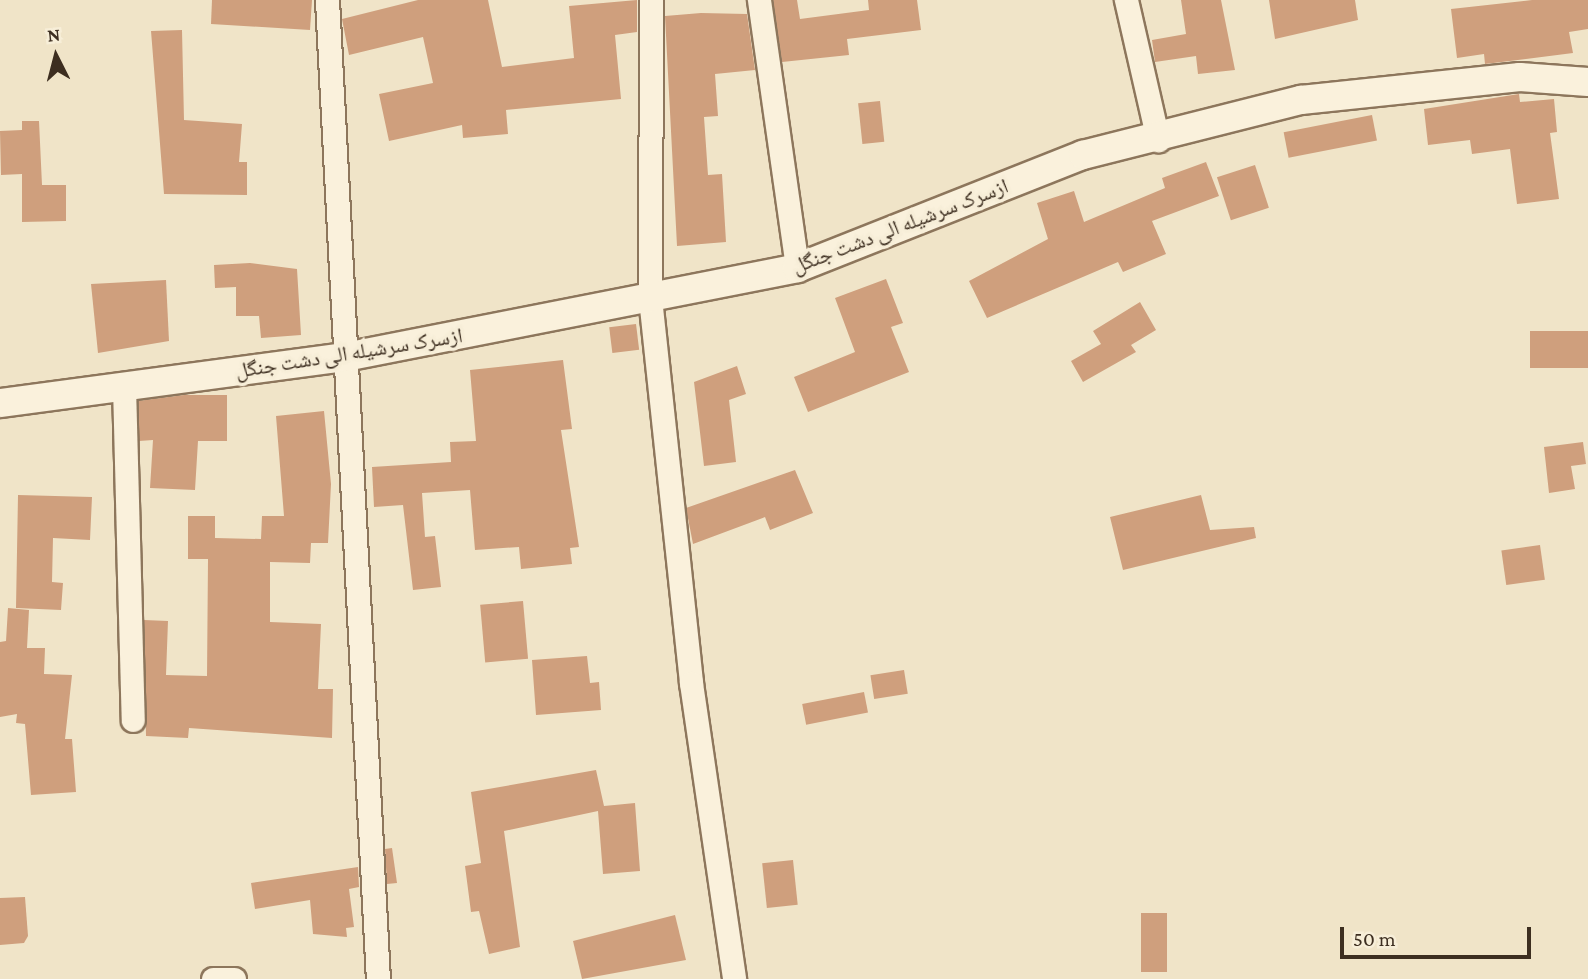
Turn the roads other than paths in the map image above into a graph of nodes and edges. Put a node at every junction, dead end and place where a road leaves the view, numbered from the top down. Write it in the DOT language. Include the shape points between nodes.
graph roads {
  1 [pos="327,0"];
  2 [pos="651,0"];
  3 [pos="759,0"];
  4 [pos="1126,0"];
  5 [pos="1588,82"];
  6 [pos="1158,140"];
  7 [pos="797,268"];
  8 [pos="650,298"];
  9 [pos="345,357"];
  10 [pos="124,386"];
  11 [pos="0,403"];
  12 [pos="133,720"];
  13 [pos="213,979"];
  14 [pos="234,979"];
  15 [pos="378,979"];
  16 [pos="734,979"];
  1 -- 9 [label="street"];
  2 -- 8 [label="street"];
  3 -- 7 [label="street"];
  4 -- 6 [label="street"];
  5 -- 6 [label="street, ازسرک سرشیله الی دشت جنگل" via="1520,77 1301,100"];
  6 -- 7 [label="street, ازسرک سرشیله الی دشت جنگل" via="1083,155"];
  7 -- 8 [label="street, ازسرک سرشیله الی دشت جنگل"];
  8 -- 9 [label="street, ازسرک سرشیله الی دشت جنگل"];
  8 -- 16 [label="street" via="691,683"];
  9 -- 10 [label="street, ازسرک سرشیله الی دشت جنگل"];
  9 -- 15 [label="street"];
  10 -- 11 [label="street, ازسرک سرشیله الی دشت جنگل"];
  10 -- 12 [label="street"];
  13 -- 14 [label="street"];
}
